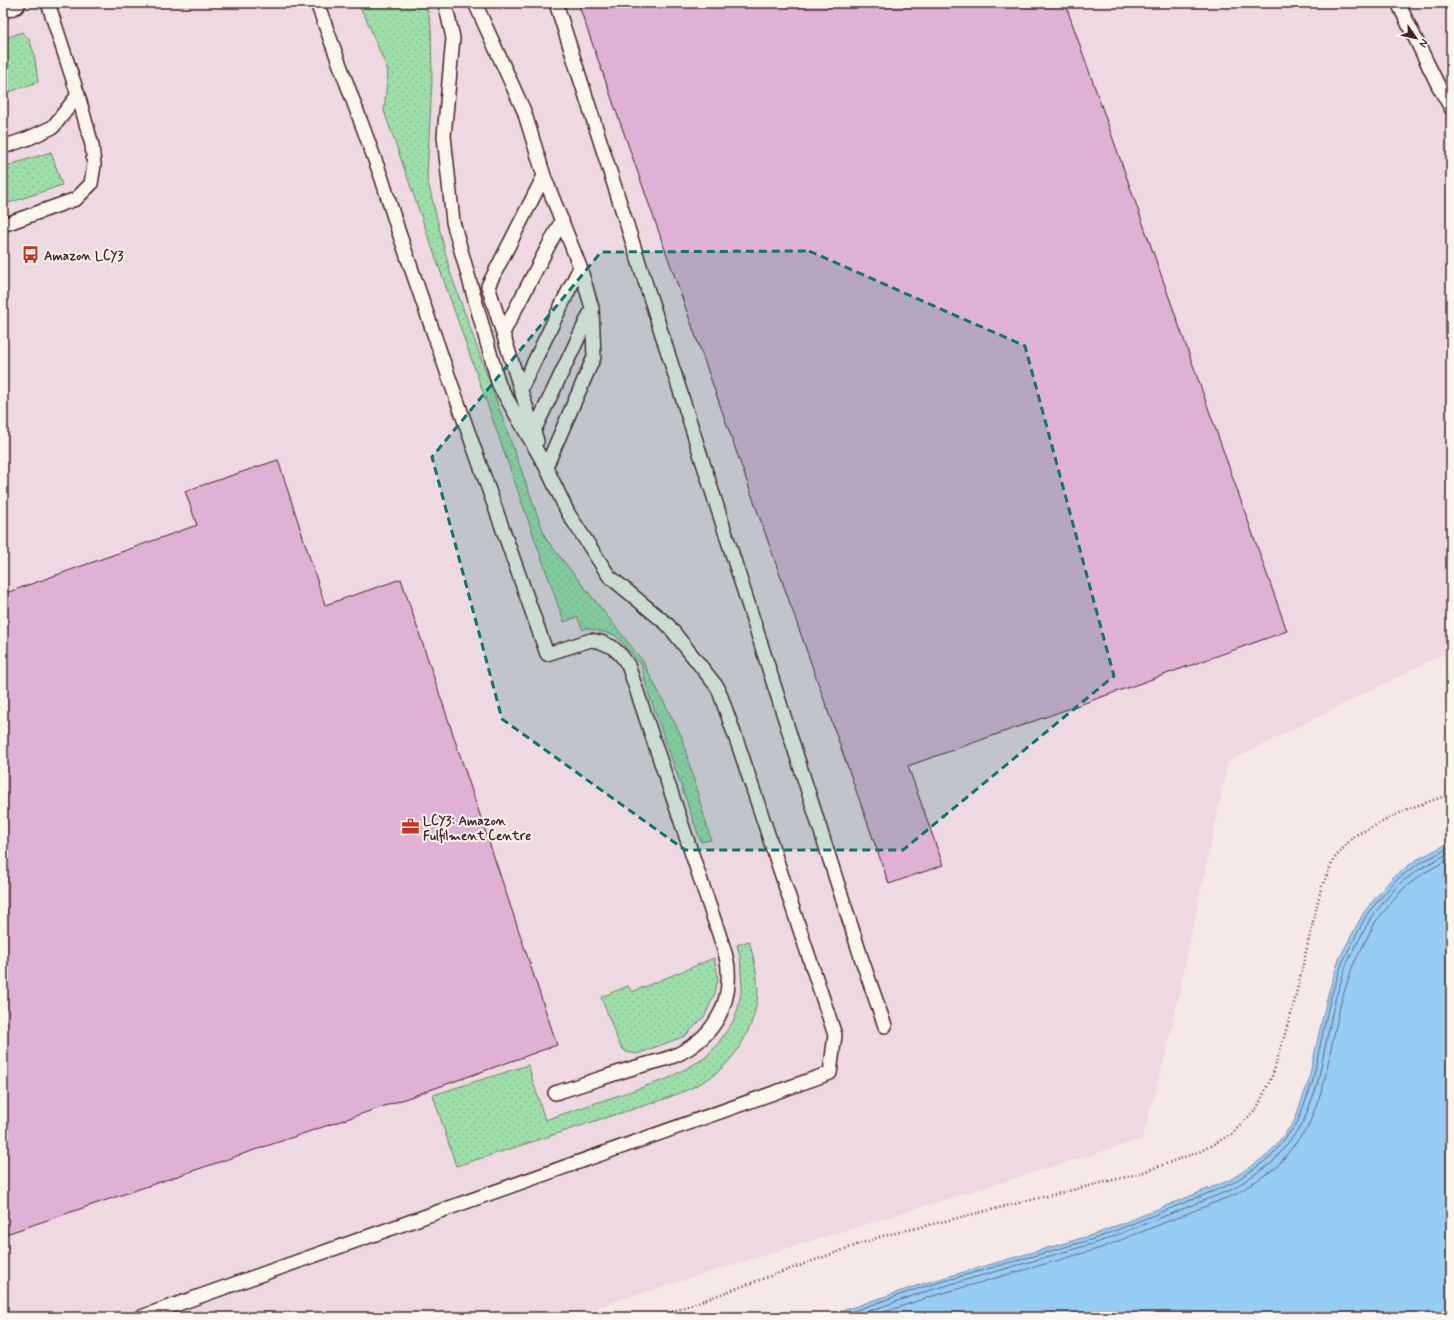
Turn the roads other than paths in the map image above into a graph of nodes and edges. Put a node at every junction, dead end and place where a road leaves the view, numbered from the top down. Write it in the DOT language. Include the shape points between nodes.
graph roads {
  1 [pos="14,3"];
  2 [pos="48,3"];
  3 [pos="317,3"];
  4 [pos="445,3"];
  5 [pos="476,3"];
  6 [pos="556,3"];
  7 [pos="1398,3"];
  8 [pos="3,7"];
  9 [pos="78,96"];
  10 [pos="1451,108"];
  11 [pos="3,147"];
  12 [pos="544,176"];
  13 [pos="562,220"];
  14 [pos="3,225"];
  15 [pos="580,268"];
  16 [pos="592,308"];
  17 [pos="503,333"];
  18 [pos="521,389"];
  19 [pos="534,431"];
  20 [pos="546,467"];
  21 [pos="885,1026"];
  22 [pos="555,1093"];
  23 [pos="142,1317"];
  1 -- 8 [label="street"];
  2 -- 9 [label="lane"];
  3 -- 22 [label="lane" via="382,179 443,362 547,654 591,640 612,647 628,665 721,940 728,969 728,991 721,1013 716,1023 692,1046 674,1056"];
  4 -- 20 [label="lane" via="453,38 444,136 453,222 499,385"];
  5 -- 12 [label="lane" via="524,111"];
  6 -- 21 [label="lane"];
  7 -- 10 [label="lane"];
  9 -- 11 [label="lane" via="53,127"];
  9 -- 14 [label="lane" via="93,152 91,184 76,199"];
  12 -- 13 [label="lane"];
  12 -- 17 [label="lane" via="488,286"];
  13 -- 15 [label="lane"];
  13 -- 17 [label="lane"];
  15 -- 16 [label="lane"];
  15 -- 18 [label="lane"];
  16 -- 19 [label="lane"];
  16 -- 20 [label="lane" via="594,357"];
  17 -- 18 [label="lane"];
  18 -- 19 [label="lane"];
  19 -- 20 [label="lane"];
  20 -- 23 [label="lane" via="568,513 609,576 668,625 718,688 835,1035 830,1073"];
}
